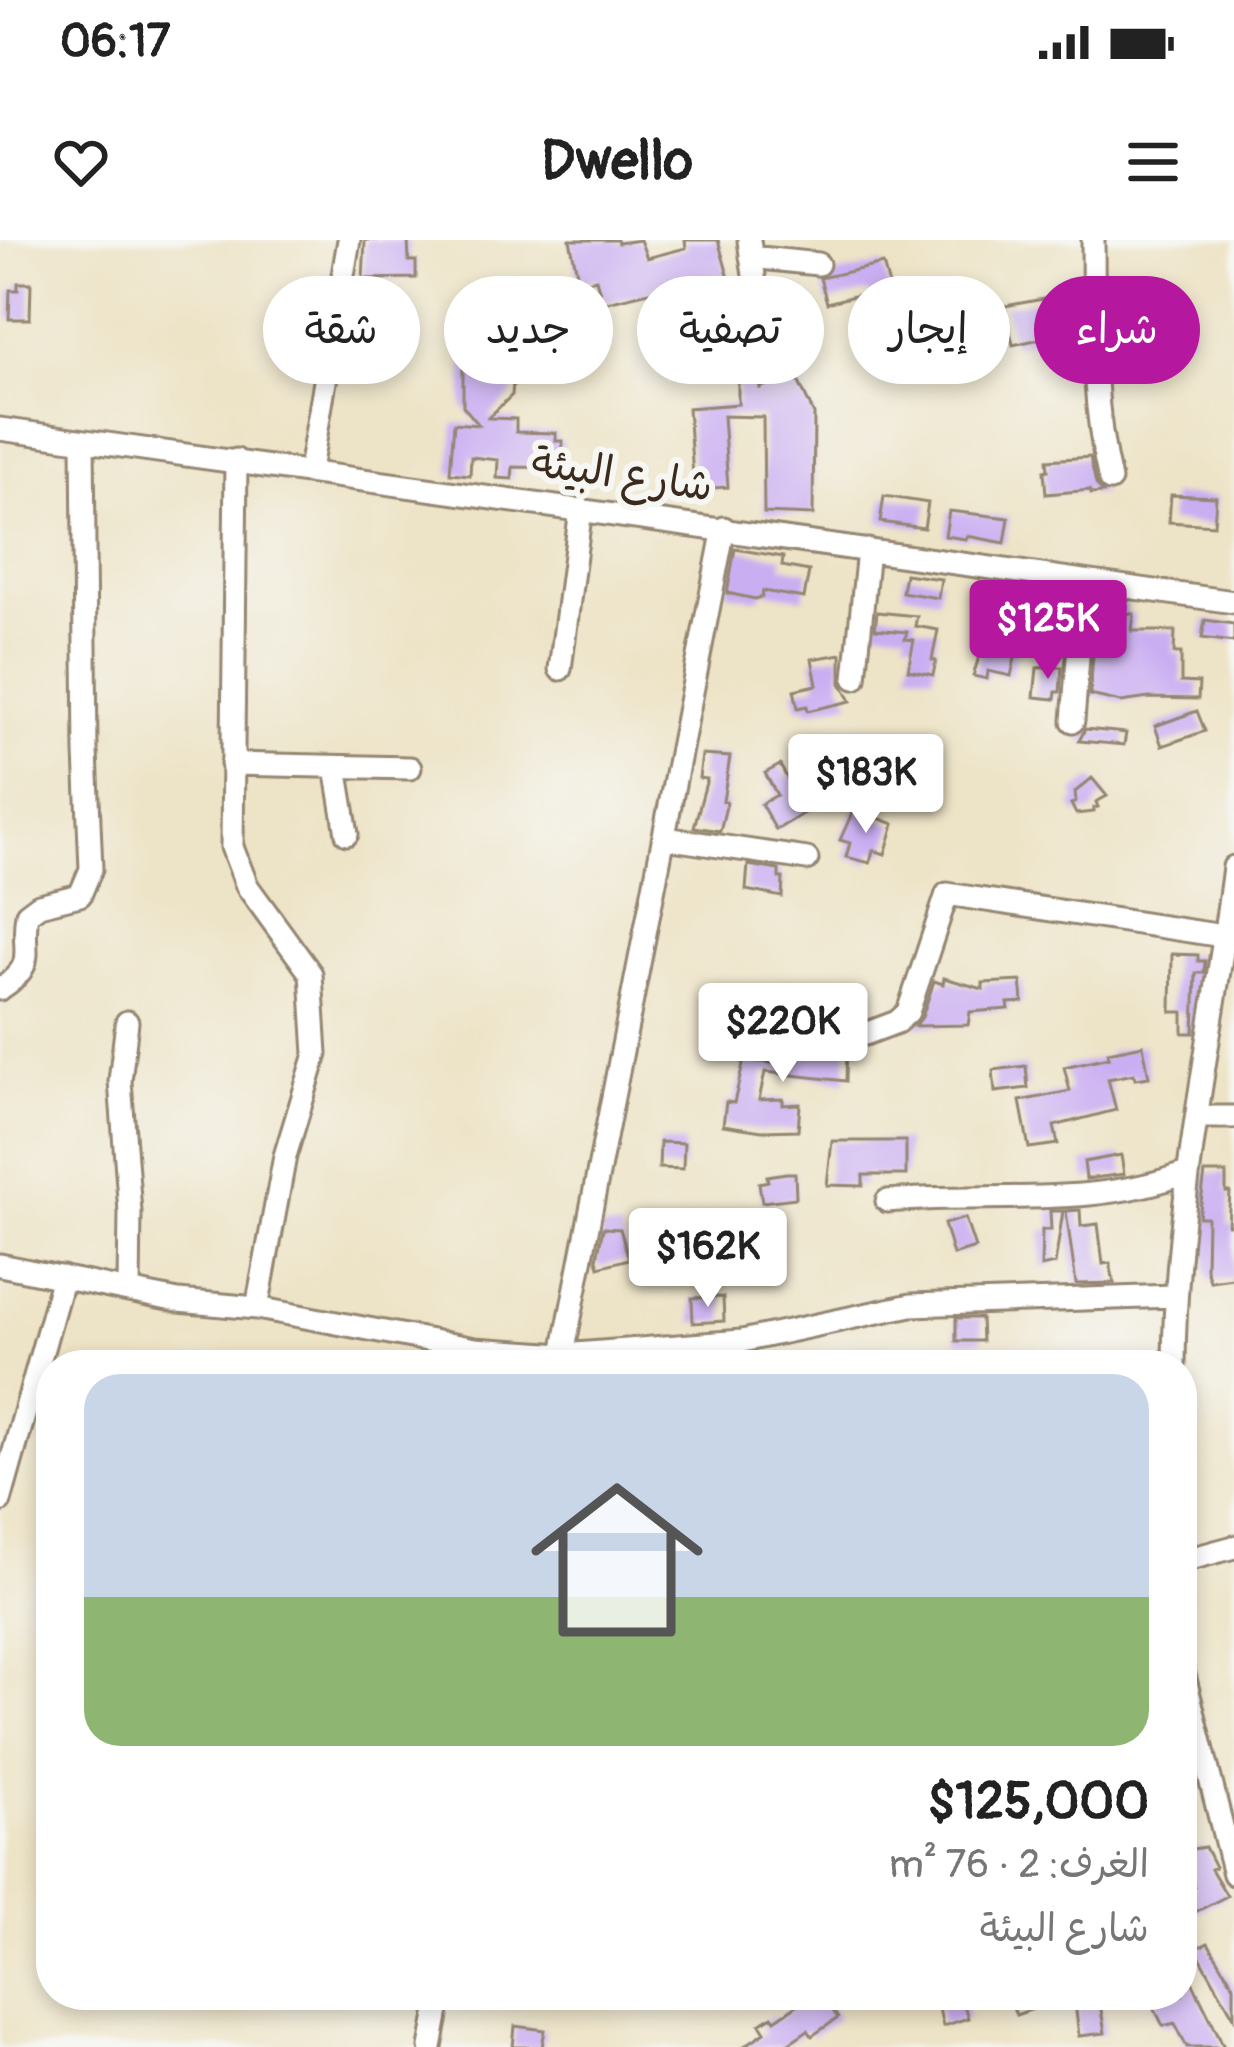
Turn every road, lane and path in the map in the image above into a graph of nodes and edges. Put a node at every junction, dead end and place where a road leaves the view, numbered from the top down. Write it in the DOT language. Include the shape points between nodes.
graph roads {
  1 [pos="349,240"];
  2 [pos="1093,240"];
  3 [pos="750,249"];
  4 [pos="818,264"];
  5 [pos="0,429"];
  6 [pos="82,441"];
  7 [pos="236,460"];
  8 [pos="310,470"];
  9 [pos="1110,479"];
  10 [pos="581,509"];
  11 [pos="724,528"];
  12 [pos="868,550"];
  13 [pos="1084,581"];
  14 [pos="1234,602"];
  15 [pos="560,669"];
  16 [pos="855,678"];
  17 [pos="1073,722"];
  18 [pos="232,764"];
  19 [pos="337,767"];
  20 [pos="410,768"];
  21 [pos="347,834"];
  22 [pos="665,838"];
  23 [pos="806,859"];
  24 [pos="1234,867"];
  25 [pos="1223,936"];
  26 [pos="1226,967"];
  27 [pos="0,989"];
  28 [pos="127,1022"];
  29 [pos="865,1034"];
  30 [pos="1197,1117"];
  31 [pos="1234,1117"];
  32 [pos="1189,1172"];
  33 [pos="887,1201"];
  34 [pos="0,1264"];
  35 [pos="63,1277"];
  36 [pos="129,1288"];
  37 [pos="1174,1296"];
  38 [pos="257,1308"];
  39 [pos="42,1350"];
  40 [pos="483,1350"];
  41 [pos="564,1350"];
  42 [pos="657,1350"];
  43 [pos="1174,1350"];
  44 [pos="36,1373"];
  45 [pos="0,1501"];
  46 [pos="1234,1547"];
  47 [pos="1197,1557"];
  48 [pos="1197,1726"];
  49 [pos="1234,1874"];
  50 [pos="438,2010"];
  51 [pos="431,2047"];
  1 -- 8 [label="street"];
  2 -- 9 [label="street" via="1099,423"];
  3 -- 4 [label="street"];
  5 -- 6 [label="street, شارع البيئة"];
  6 -- 7 [label="street, شارع البيئة"];
  6 -- 27 [label="street" via="91,869 80,895 27,914 26,964"];
  7 -- 8 [label="street, شارع البيئة"];
  7 -- 18 [label="street"];
  8 -- 10 [label="street, شارع البيئة"];
  10 -- 11 [label="street, شارع البيئة"];
  10 -- 15 [label="street"];
  11 -- 12 [label="street, شارع البيئة"];
  11 -- 22 [label="street"];
  12 -- 13 [label="street, شارع البيئة"];
  12 -- 16 [label="street"];
  13 -- 14 [label="street, شارع البيئة"];
  13 -- 17 [label="street"];
  18 -- 19 [label="street"];
  18 -- 38 [label="street" via="234,859 311,974 316,1054 285,1156"];
  19 -- 20 [label="street"];
  19 -- 21 [label="street"];
  22 -- 23 [label="street"];
  22 -- 41 [label="street"];
  24 -- 25 [label="street"];
  25 -- 26 [label="street"];
  25 -- 29 [label="street" via="947,894 908,1012"];
  26 -- 30 [label="street"];
  28 -- 36 [label="street" via="120,1081"];
  30 -- 31 [label="street"];
  30 -- 32 [label="street"];
  32 -- 33 [label="street" via="1070,1196"];
  32 -- 37 [label="street"];
  34 -- 35 [label="street"];
  35 -- 36 [label="street"];
  35 -- 39 [label="street"];
  36 -- 38 [label="street"];
  37 -- 42 [label="street" via="911,1305"];
  37 -- 43 [label="street"];
  38 -- 40 [label="street"];
  44 -- 45 [label="street"];
  46 -- 47 [label="street"];
  48 -- 49 [label="street"];
  50 -- 51 [label="street"];
}
